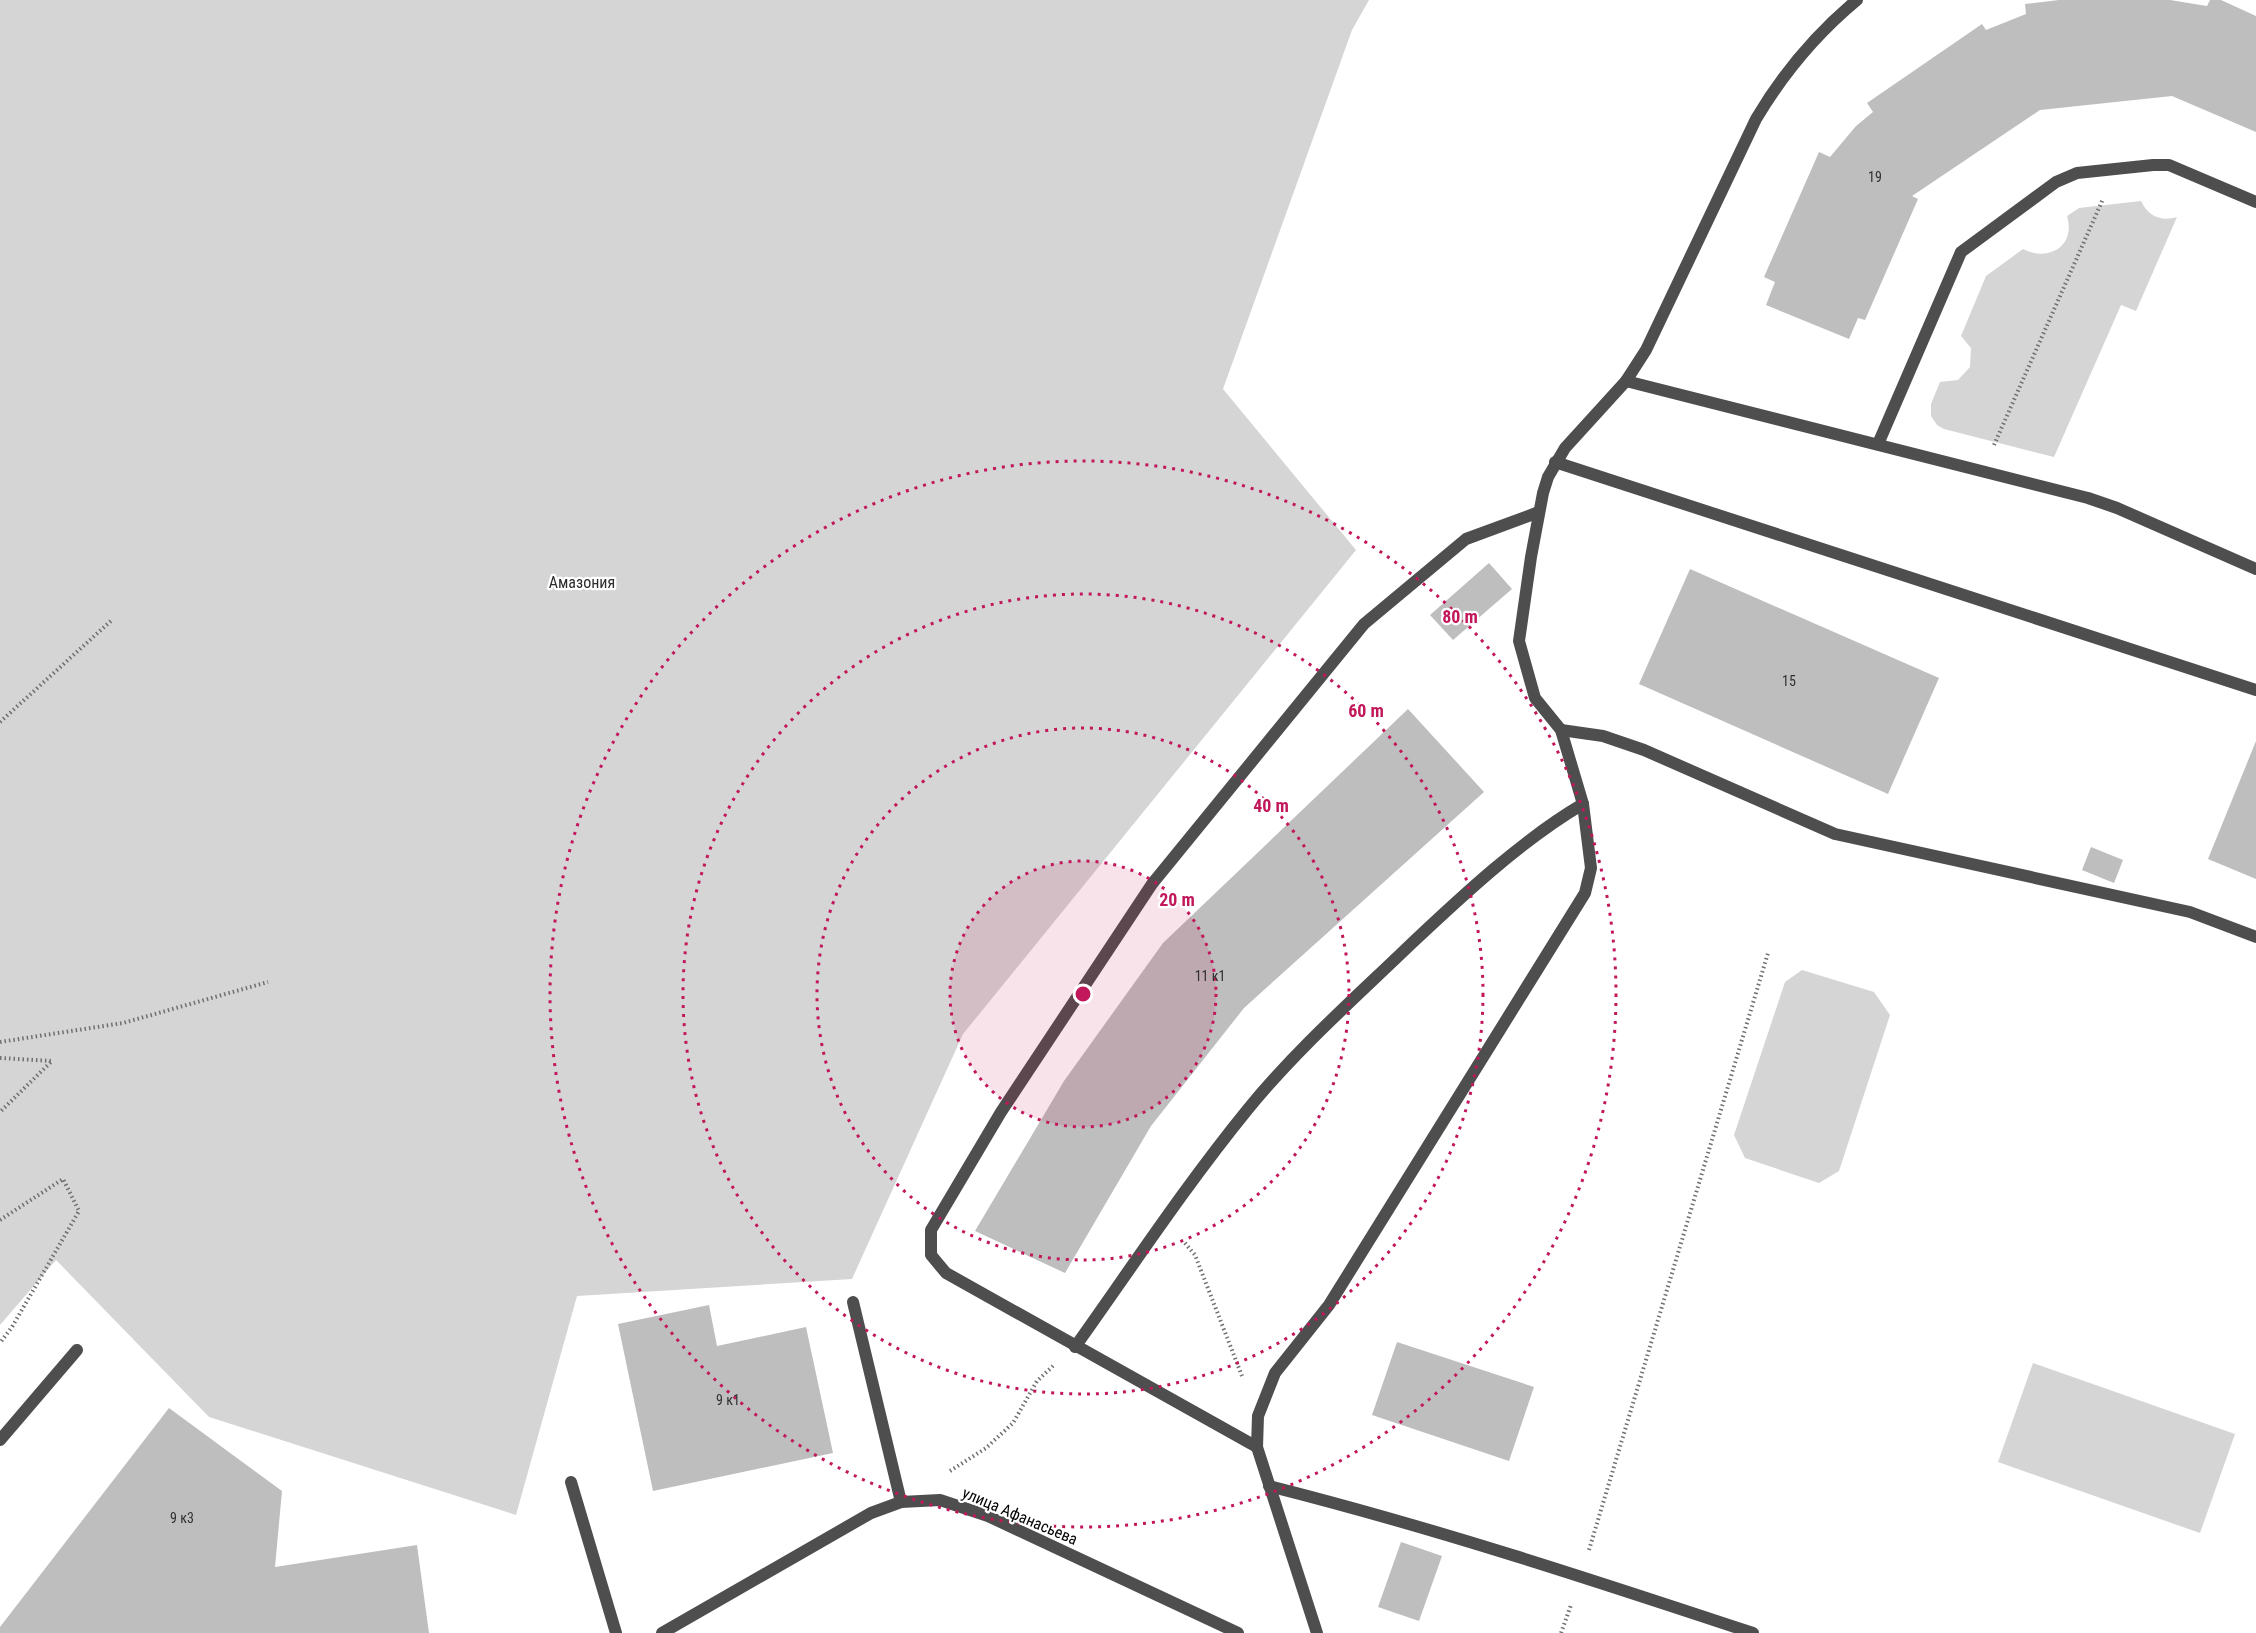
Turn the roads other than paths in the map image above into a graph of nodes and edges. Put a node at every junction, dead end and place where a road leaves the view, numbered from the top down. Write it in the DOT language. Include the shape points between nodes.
graph roads {
  1 [pos="1857,0"];
  2 [pos="2256,202"];
  3 [pos="1626,381"];
  4 [pos="1878,444"];
  5 [pos="1556,462"];
  6 [pos="1539,512"];
  7 [pos="2256,568"];
  8 [pos="2256,690"];
  9 [pos="1561,730"];
  10 [pos="1583,804"];
  11 [pos="2256,937"];
  12 [pos="853,1302"];
  13 [pos="1075,1347"];
  14 [pos="77,1350"];
  15 [pos="0,1440"];
  16 [pos="1257,1447"];
  17 [pos="571,1482"];
  18 [pos="1269,1486"];
  19 [pos="901,1502"];
  20 [pos="616,1633"];
  21 [pos="662,1633"];
  22 [pos="1238,1633"];
  23 [pos="1317,1633"];
  24 [pos="1753,1633"];
  1 -- 3 [label="street" via="1802,52 1756,118 1656,332"];
  2 -- 4 [label="street" via="2176,167 2153,165 2062,178 1961,252"];
  3 -- 4 [label="street"];
  3 -- 5 [label="street"];
  4 -- 7 [label="street" via="2117,508"];
  5 -- 6 [label="street"];
  5 -- 8 [label="street"];
  6 -- 9 [label="street" via="1519,641 1535,698"];
  6 -- 13 [label="street" via="1466,539 1364,624 1152,884 1000,1112 932,1230 931,1255 946,1273"];
  9 -- 10 [label="street"];
  9 -- 11 [label="street" via="1603,736 1644,750 1835,834 2190,912"];
  10 -- 13 [label="street" via="1554,821 1449,908 1307,1044 1249,1108"];
  10 -- 16 [label="street" via="1591,868 1585,893 1329,1305 1275,1373 1258,1416"];
  12 -- 19 [label="street"];
  13 -- 16 [label="street"];
  14 -- 15 [label="street"];
  16 -- 18 [label="street"];
  17 -- 20 [label="street"];
  18 -- 23 [label="street"];
  18 -- 24 [label="street" via="1581,1576"];
  19 -- 21 [label="street, улица Афанасьева" via="871,1513"];
  19 -- 22 [label="street, улица Афанасьева" via="939,1500 988,1516"];
}
